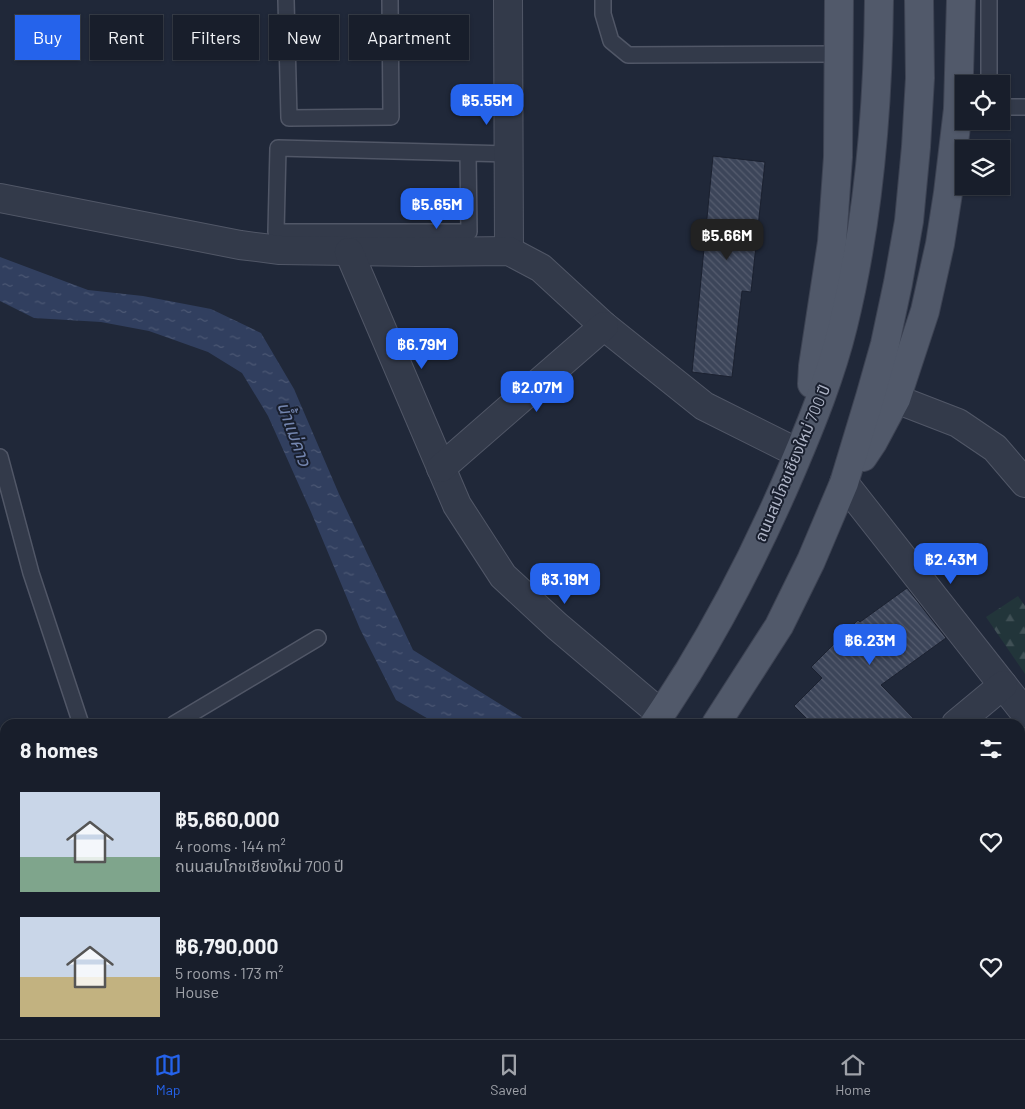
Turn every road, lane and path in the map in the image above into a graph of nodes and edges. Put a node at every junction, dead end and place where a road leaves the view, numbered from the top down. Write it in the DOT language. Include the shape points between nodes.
graph roads {
  1 [pos="286,0"];
  2 [pos="390,0"];
  3 [pos="508,0"];
  4 [pos="603,0"];
  5 [pos="839,0"];
  6 [pos="879,0"];
  7 [pos="919,0"];
  8 [pos="961,0"];
  9 [pos="989,0"];
  10 [pos="839,54"];
  11 [pos="961,75"];
  12 [pos="989,75"];
  13 [pos="1010,107"];
  14 [pos="1025,107"];
  15 [pos="958,130"];
  16 [pos="468,153"];
  17 [pos="509,154"];
  18 [pos="0,198"];
  19 [pos="509,251"];
  20 [pos="349,252"];
  21 [pos="604,326"];
  22 [pos="896,399"];
  23 [pos="810,428"];
  24 [pos="798,453"];
  25 [pos="0,457"];
  26 [pos="441,468"];
  27 [pos="844,483"];
  28 [pos="1025,483"];
  29 [pos="318,638"];
  30 [pos="1003,685"];
  31 [pos="1025,713"];
  32 [pos="79,719"];
  33 [pos="182,719"];
  34 [pos="658,719"];
  35 [pos="719,719"];
  36 [pos="962,719"];
  1 -- 2 [label="lane" via="289,118 391,117"];
  3 -- 17 [label="street"];
  4 -- 10 [label="lane" via="603,14 611,41 628,55"];
  5 -- 10 [label="main road"];
  6 -- 23 [label="main road, ถนนสมโภชเชียงใหม่ 700 ปี" via="871,157 857,253 843,327"];
  7 -- 27 [label="main road" via="920,78 909,221 885,344"];
  8 -- 11 [label="main road"];
  9 -- 12 [label="lane"];
  10 -- 23 [label="main road" via="838,157 832,242 814,366"];
  13 -- 14 [label="lane"];
  15 -- 22 [label="main road" via="940,244 925,311"];
  16 -- 16 [label="lane" via="278,148 276,232 469,232"];
  16 -- 17 [label="lane"];
  17 -- 19 [label="street"];
  18 -- 20 [label="street" via="240,245"];
  19 -- 20 [label="street"];
  19 -- 21 [label="street" via="541,268"];
  20 -- 26 [label="street"];
  21 -- 24 [label="street" via="704,406"];
  21 -- 26 [label="street"];
  22 -- 27 [label="main road" via="873,442"];
  22 -- 28 [label="street" via="958,423 995,448"];
  23 -- 24 [label="main road, ถนนสมโภชเชียงใหม่ 700 ปี"];
  24 -- 34 [label="main road, ถนนสมโภชเชียงใหม่ 700 ปี" via="748,566"];
  25 -- 32 [label="lane" via="31,574"];
  26 -- 34 [label="street" via="457,505 503,576"];
  27 -- 30 [label="street"];
  27 -- 35 [label="main road" via="779,626"];
  29 -- 33 [label="lane"];
  30 -- 31 [label="street"];
  30 -- 36 [label="street"];
}
